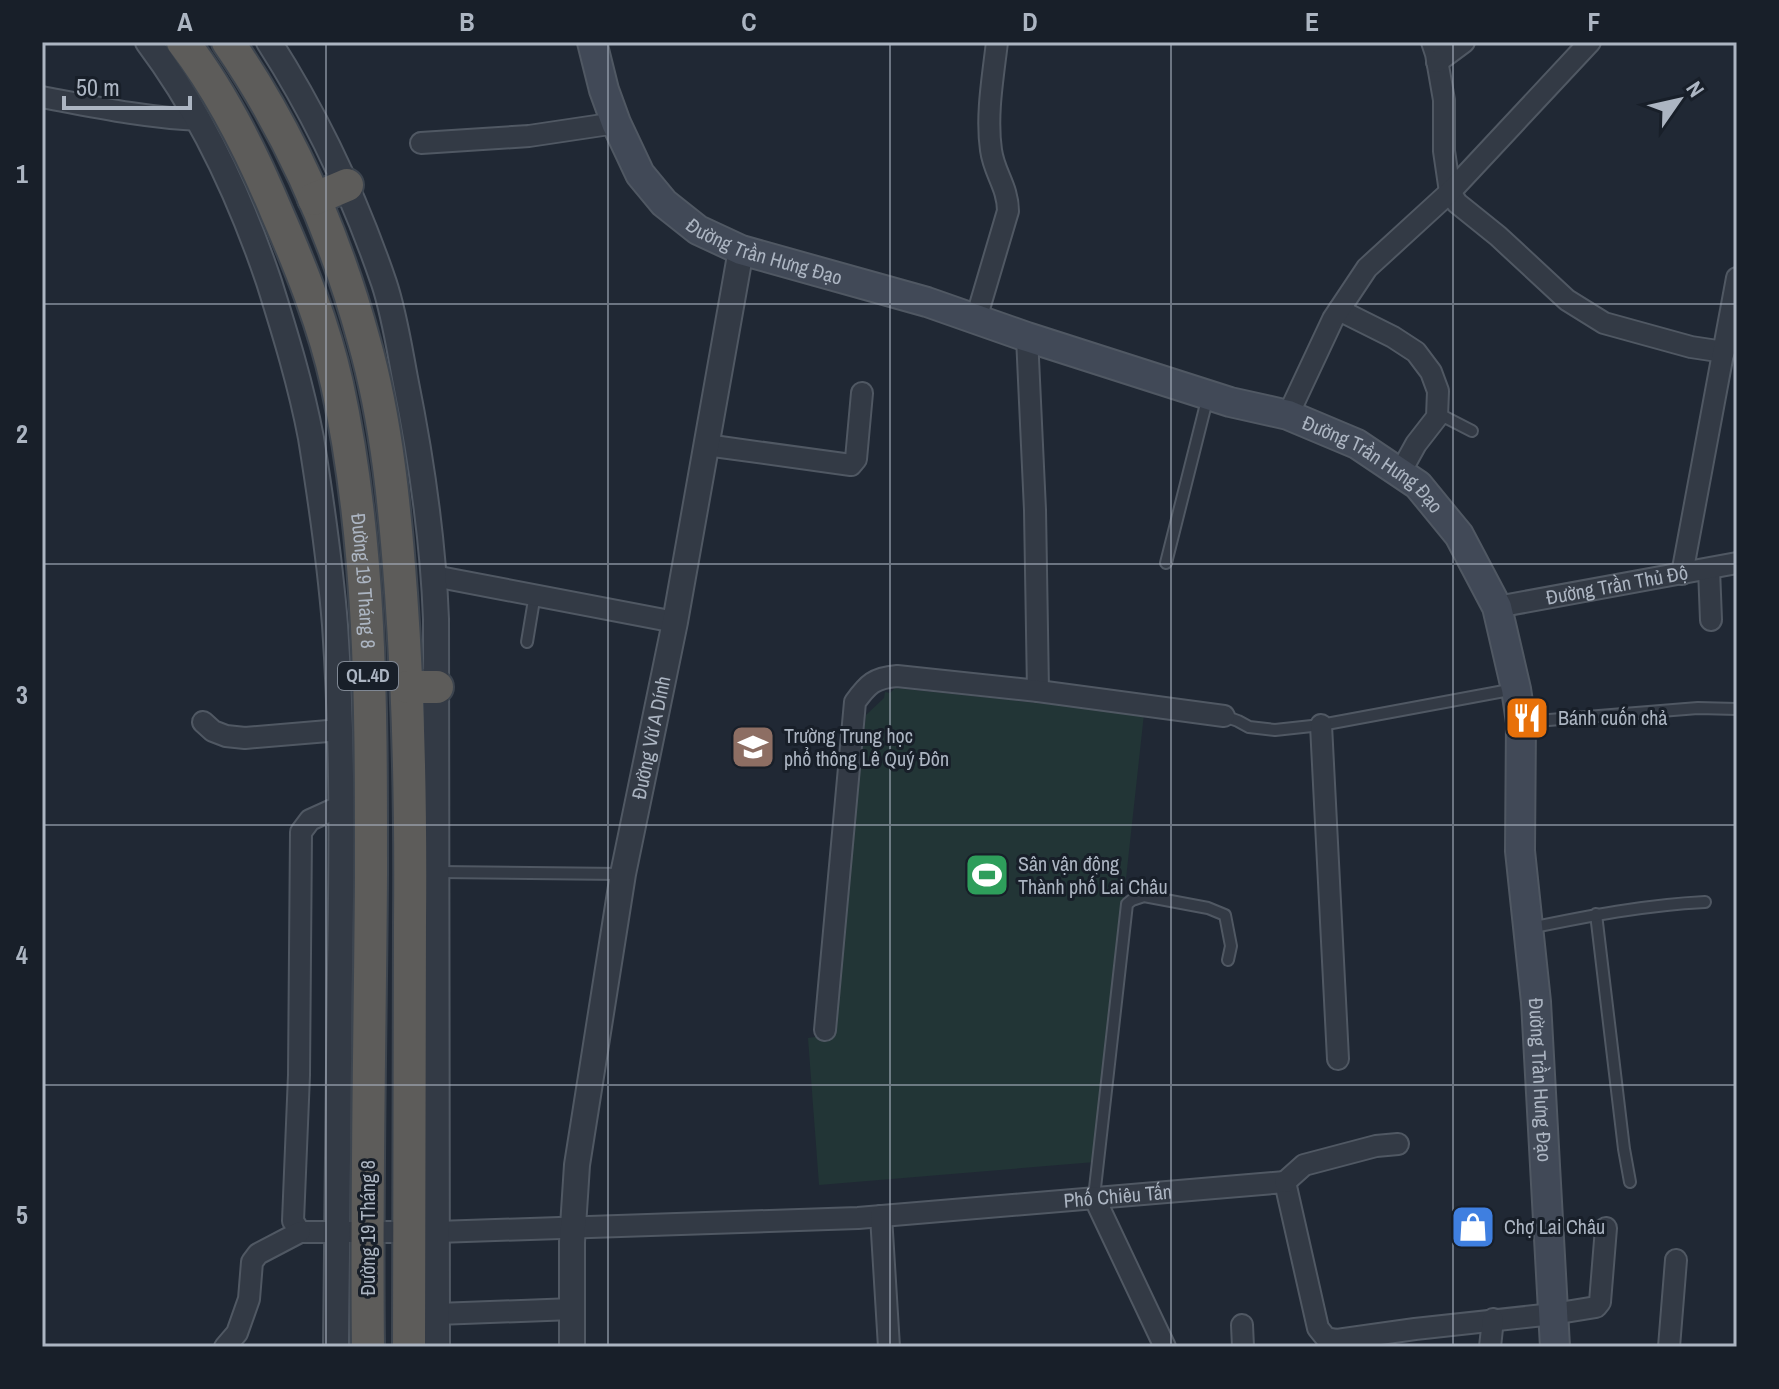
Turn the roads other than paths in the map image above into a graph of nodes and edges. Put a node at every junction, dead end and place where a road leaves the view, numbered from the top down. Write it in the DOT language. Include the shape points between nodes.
graph roads {
  1 [pos="148,42"];
  2 [pos="183,42"];
  3 [pos="228,42"];
  4 [pos="269,42"];
  5 [pos="592,42"];
  6 [pos="997,42"];
  7 [pos="1464,42"];
  8 [pos="1590,42"];
  9 [pos="1434,52"];
  10 [pos="42,97"];
  11 [pos="200,120"];
  12 [pos="616,123"];
  13 [pos="421,143"];
  14 [pos="347,185"];
  15 [pos="1450,192"];
  16 [pos="314,199"];
  17 [pos="741,250"];
  18 [pos="1737,278"];
  19 [pos="1339,310"];
  20 [pos="976,319"];
  21 [pos="1027,337"];
  22 [pos="1724,352"];
  23 [pos="862,393"];
  24 [pos="1208,394"];
  25 [pos="1437,413"];
  26 [pos="1288,415"];
  27 [pos="1472,431"];
  28 [pos="706,445"];
  29 [pos="1400,473"];
  30 [pos="1166,563"];
  31 [pos="1737,563"];
  32 [pos="1709,569"];
  33 [pos="1682,574"];
  34 [pos="434,576"];
  35 [pos="535,594"];
  36 [pos="1497,607"];
  37 [pos="1711,620"];
  38 [pos="675,622"];
  39 [pos="527,642"];
  40 [pos="422,687"];
  41 [pos="1516,689"];
  42 [pos="1038,691"];
  43 [pos="1737,709"];
  44 [pos="1224,716"];
  45 [pos="203,722"];
  46 [pos="1521,722"];
  47 [pos="1321,725"];
  48 [pos="340,730"];
  49 [pos="341,806"];
  50 [pos="438,872"];
  51 [pos="623,874"];
  52 [pos="1705,902"];
  53 [pos="1596,914"];
  54 [pos="1528,928"];
  55 [pos="1228,960"];
  56 [pos="825,1030"];
  57 [pos="1338,1059"];
  58 [pos="1398,1144"];
  59 [pos="1285,1182"];
  60 [pos="1630,1182"];
  61 [pos="1094,1197"];
  62 [pos="881,1216"];
  63 [pos="573,1228"];
  64 [pos="1606,1228"];
  65 [pos="300,1232"];
  66 [pos="352,1232"];
  67 [pos="423,1232"];
  68 [pos="1676,1260"];
  69 [pos="573,1309"];
  70 [pos="437,1314"];
  71 [pos="1553,1314"];
  72 [pos="1493,1319"];
  73 [pos="1242,1325"];
  74 [pos="225,1347"];
  75 [pos="336,1347"];
  76 [pos="368,1347"];
  77 [pos="409,1347"];
  78 [pos="437,1347"];
  79 [pos="572,1347"];
  80 [pos="889,1347"];
  81 [pos="1165,1347"];
  82 [pos="1243,1347"];
  83 [pos="1490,1347"];
  84 [pos="1555,1347"];
  85 [pos="1669,1347"];
  1 -- 11 [label="street, Đường 19 Tháng 8"];
  2 -- 66 [label="highway, Đường 19 Tháng 8 / QL.4D" via="221,98 292,247 337,381 352,461 367,620 371,808 370,1036"];
  3 -- 16 [label="highway, Đường 19 Tháng 8 / QL.4D"];
  4 -- 14 [label="street, Đường 19 Tháng 8"];
  5 -- 12 [label="main road, Đường Trần Hưng Đạo"];
  6 -- 20 [label="street" via="991,152 1008,211"];
  7 -- 9 [label="street"];
  8 -- 15 [label="street"];
  9 -- 15 [label="street" via="1444,100"];
  10 -- 11 [label="street" via="151,117"];
  11 -- 48 [label="street, Đường 19 Tháng 8" via="258,252 301,394 328,555"];
  12 -- 13 [label="street" via="529,136"];
  12 -- 17 [label="main road, Đường Trần Hưng Đạo" via="640,174 664,203 698,230"];
  14 -- 16 [label="highway"];
  14 -- 34 [label="street, Đường 19 Tháng 8" via="385,286 397,337"];
  15 -- 19 [label="street" via="1367,268"];
  15 -- 22 [label="street" via="1567,300 1604,323"];
  16 -- 40 [label="highway, Đường 19 Tháng 8 / QL.4D" via="365,343"];
  17 -- 20 [label="main road, Đường Trần Hưng Đạo"];
  17 -- 28 [label="street, Đường Vừ A Dính"];
  18 -- 22 [label="street"];
  19 -- 25 [label="street" via="1416,352 1438,391"];
  19 -- 26 [label="street"];
  20 -- 21 [label="main road, Đường Trần Hưng Đạo"];
  21 -- 24 [label="main road, Đường Trần Hưng Đạo"];
  21 -- 42 [label="street"];
  22 -- 33 [label="street"];
  23 -- 28 [label="street" via="856,459 851,465"];
  24 -- 26 [label="main road, Đường Trần Hưng Đạo"];
  24 -- 30 [label="lane"];
  25 -- 27 [label="lane"];
  25 -- 29 [label="street"];
  26 -- 29 [label="main road, Đường Trần Hưng Đạo" via="1357,444"];
  28 -- 38 [label="street, Đường Vừ A Dính"];
  29 -- 36 [label="main road, Đường Trần Hưng Đạo" via="1418,485 1459,535"];
  31 -- 32 [label="street, Đường Trần Thủ Độ"];
  32 -- 33 [label="street, Đường Trần Thủ Độ"];
  32 -- 37 [label="street"];
  33 -- 36 [label="street, Đường Trần Thủ Độ"];
  34 -- 35 [label="street"];
  34 -- 40 [label="street, Đường 19 Tháng 8"];
  35 -- 38 [label="street"];
  35 -- 39 [label="lane"];
  36 -- 41 [label="main road, Đường Trần Hưng Đạo"];
  38 -- 51 [label="street, Đường Vừ A Dính"];
  40 -- 50 [label="street, Đường 19 Tháng 8"];
  40 -- 67 [label="highway, Đường 19 Tháng 8 / QL.4D" via="411,792"];
  41 -- 46 [label="main road, Đường Trần Hưng Đạo"];
  41 -- 47 [label="lane"];
  42 -- 44 [label="street"];
  42 -- 56 [label="street" via="897,676 879,678 855,702"];
  43 -- 46 [label="lane"];
  44 -- 47 [label="lane" via="1275,730"];
  45 -- 48 [label="street" via="226,736 245,738"];
  46 -- 54 [label="main road, Đường Trần Hưng Đạo" via="1520,851"];
  47 -- 57 [label="street"];
  48 -- 49 [label="street, Đường 19 Tháng 8"];
  49 -- 65 [label="street" via="310,820 301,832 293,1221"];
  49 -- 66 [label="street, Đường 19 Tháng 8"];
  50 -- 51 [label="lane"];
  50 -- 67 [label="street, Đường 19 Tháng 8"];
  51 -- 63 [label="street, Đường Vừ A Dính" via="577,1165"];
  52 -- 53 [label="lane"];
  53 -- 54 [label="lane"];
  53 -- 60 [label="lane"];
  54 -- 71 [label="main road, Đường Trần Hưng Đạo"];
  55 -- 61 [label="lane" via="1225,915 1144,896 1127,904"];
  58 -- 59 [label="street" via="1304,1165"];
  59 -- 61 [label="street, Phố Chiêu Tấn"];
  59 -- 72 [label="street" via="1318,1328 1326,1338"];
  61 -- 62 [label="street, Phố Chiêu Tấn"];
  61 -- 81 [label="street"];
  62 -- 63 [label="street, Phố Chiêu Tấn"];
  62 -- 80 [label="street"];
  63 -- 67 [label="street, Phố Chiêu Tấn"];
  63 -- 69 [label="street, Đường Vừ A Dính"];
  64 -- 71 [label="street" via="1600,1302"];
  65 -- 66 [label="street, Phố Chiêu Tấn"];
  65 -- 74 [label="street" via="252,1262 249,1299 237,1333"];
  66 -- 67 [label="street, Phố Chiêu Tấn"];
  66 -- 75 [label="street, Đường 19 Tháng 8"];
  66 -- 76 [label="highway, Đường 19 Tháng 8 / QL.4D"];
  67 -- 70 [label="street, Đường 19 Tháng 8"];
  67 -- 77 [label="highway, Đường 19 Tháng 8 / QL.4D"];
  68 -- 85 [label="street"];
  69 -- 70 [label="street"];
  69 -- 79 [label="street, Đường Vừ A Dính"];
  70 -- 78 [label="street, Đường 19 Tháng 8"];
  71 -- 72 [label="street"];
  71 -- 84 [label="main road, Đường Trần Hưng Đạo"];
  72 -- 83 [label="street"];
  73 -- 82 [label="street"];
}
